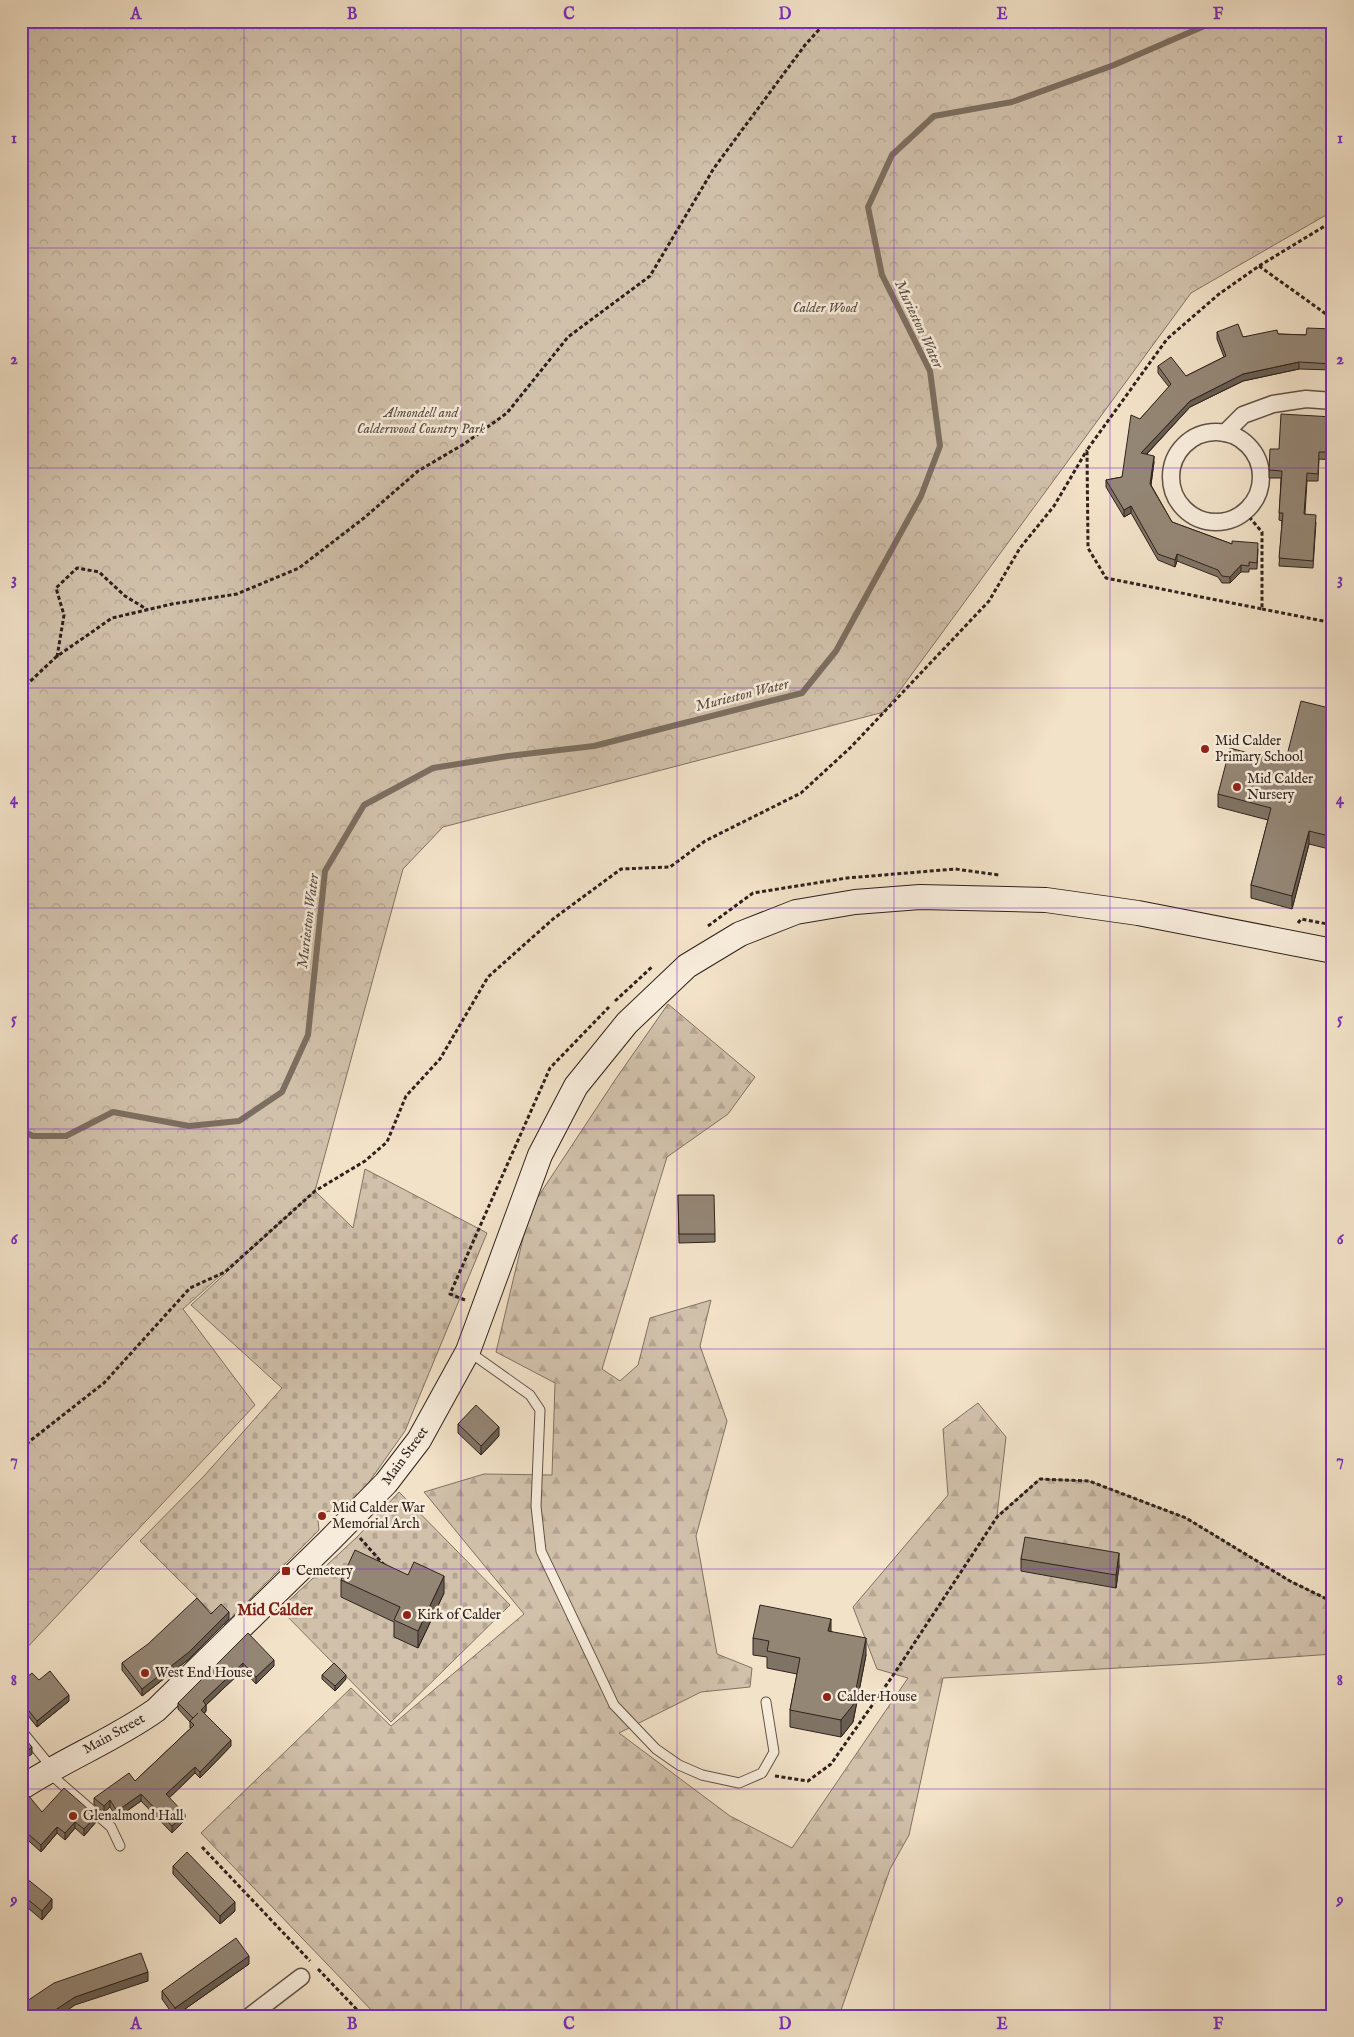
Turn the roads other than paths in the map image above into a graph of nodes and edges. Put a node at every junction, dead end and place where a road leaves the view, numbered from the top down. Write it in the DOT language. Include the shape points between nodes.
graph roads {
  1 [pos="1333,401"];
  2 [pos="1225,433"];
  3 [pos="1333,951"];
  4 [pos="468,1351"];
  5 [pos="766,1702"];
  6 [pos="21,1730"];
  7 [pos="50,1770"];
  8 [pos="21,1788"];
  9 [pos="120,1846"];
  10 [pos="301,1977"];
  11 [pos="250,2016"];
  1 -- 2 [label="street" via="1306,399 1273,404 1243,415"];
  2 -- 2 [label="street" via="1209,432 1194,437 1182,447 1174,460 1171,474 1173,490 1180,504 1192,515 1208,522 1224,522 1245,512 1259,492 1262,476 1258,461 1247,444"];
  3 -- 4 [label="street, Main Street" via="1138,913 1046,900 920,897 855,902 796,912 740,934 687,966 627,1022 576,1086 540,1155"];
  4 -- 5 [label="lane" via="530,1394 540,1410 536,1506 541,1551 614,1705 656,1749 679,1765 702,1775 739,1783 762,1773 774,1752"];
  4 -- 7 [label="street, Main Street" via="419,1440 386,1483 330,1540 156,1710"];
  6 -- 7 [label="lane"];
  7 -- 8 [label="street, Main Street"];
  7 -- 9 [label="lane" via="111,1827"];
  10 -- 11 [label="street"];
}
